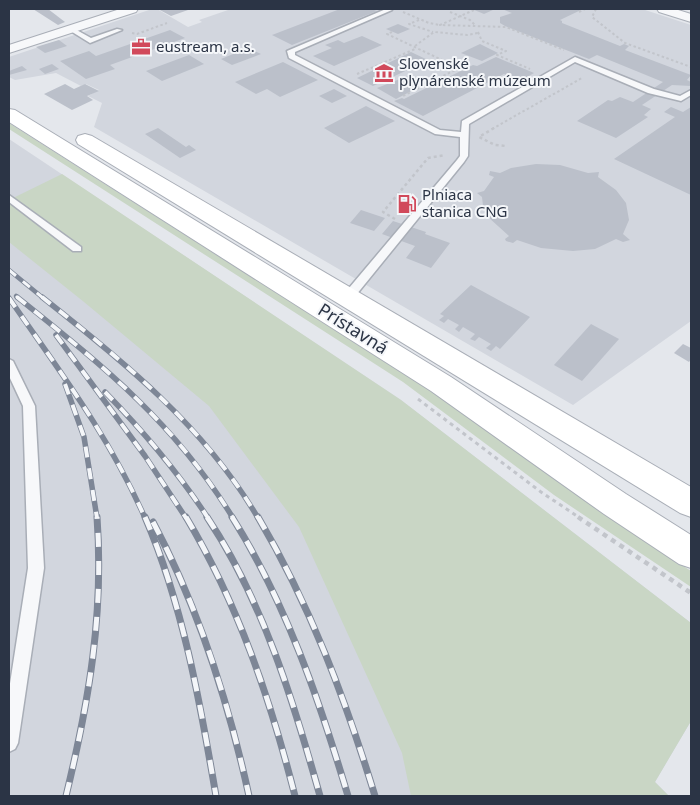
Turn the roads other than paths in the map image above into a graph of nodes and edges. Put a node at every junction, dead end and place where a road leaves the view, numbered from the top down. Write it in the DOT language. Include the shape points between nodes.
graph roads {
  1 [pos="132,9"];
  2 [pos="392,9"];
  3 [pos="663,9"];
  4 [pos="691,18"];
  5 [pos="71,29"];
  6 [pos="119,30"];
  7 [pos="9,49"];
  8 [pos="691,92"];
  9 [pos="9,94"];
  10 [pos="9,114"];
  11 [pos="463,135"];
  12 [pos="9,198"];
  13 [pos="77,249"];
  14 [pos="348,297"];
  15 [pos="9,364"];
  16 [pos="691,503"];
  17 [pos="691,553"];
  18 [pos="9,743"];
  1 -- 5 [label="street"];
  2 -- 11 [label="lane" via="291,51 292,56 438,132"];
  3 -- 4 [label="street"];
  5 -- 6 [label="lane" via="90,40"];
  5 -- 7 [label="street"];
  8 -- 11 [label="lane" via="681,99 651,91 575,59 465,123"];
  9 -- 14 [label="main road, Prístavná"];
  10 -- 17 [label="main road, Prístavná" via="441,384"];
  11 -- 14 [label="lane" via="464,156"];
  12 -- 13 [label="lane"];
  14 -- 16 [label="main road, Prístavná"];
  15 -- 18 [label="lane" via="30,406 36,568"];
}
